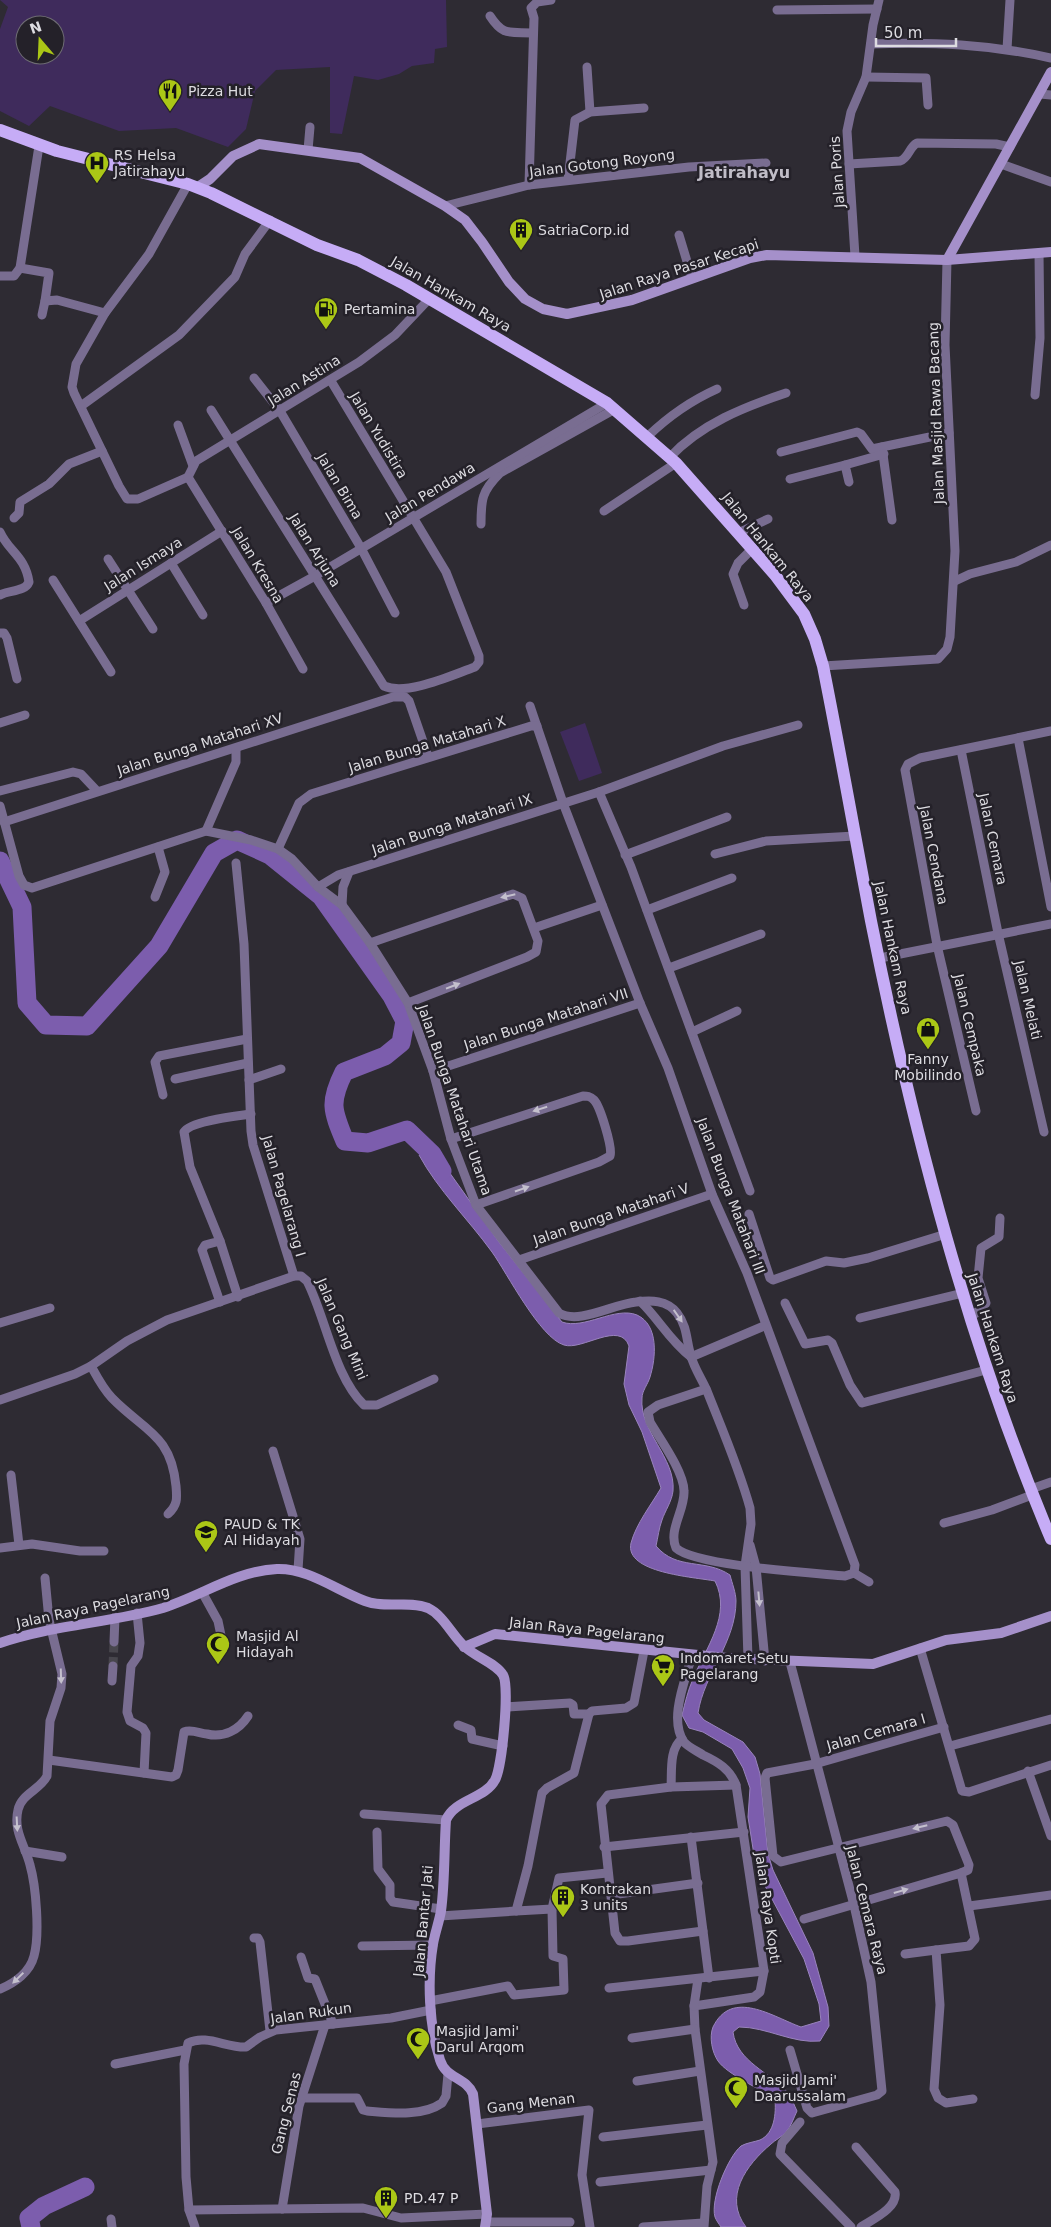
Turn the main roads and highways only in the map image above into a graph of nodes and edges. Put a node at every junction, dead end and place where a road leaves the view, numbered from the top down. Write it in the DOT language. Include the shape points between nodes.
graph roads {
  1 [pos="0,130"];
  2 [pos="1051,1539"];
  1 -- 2 [label="main road, Jalan Hankam Raya" via="39,146 211,193 317,245 383,272 430,298 611,406 648,436 753,548 790,594 804,614 823,666 913,1112 946,1234 986,1370"];
}
